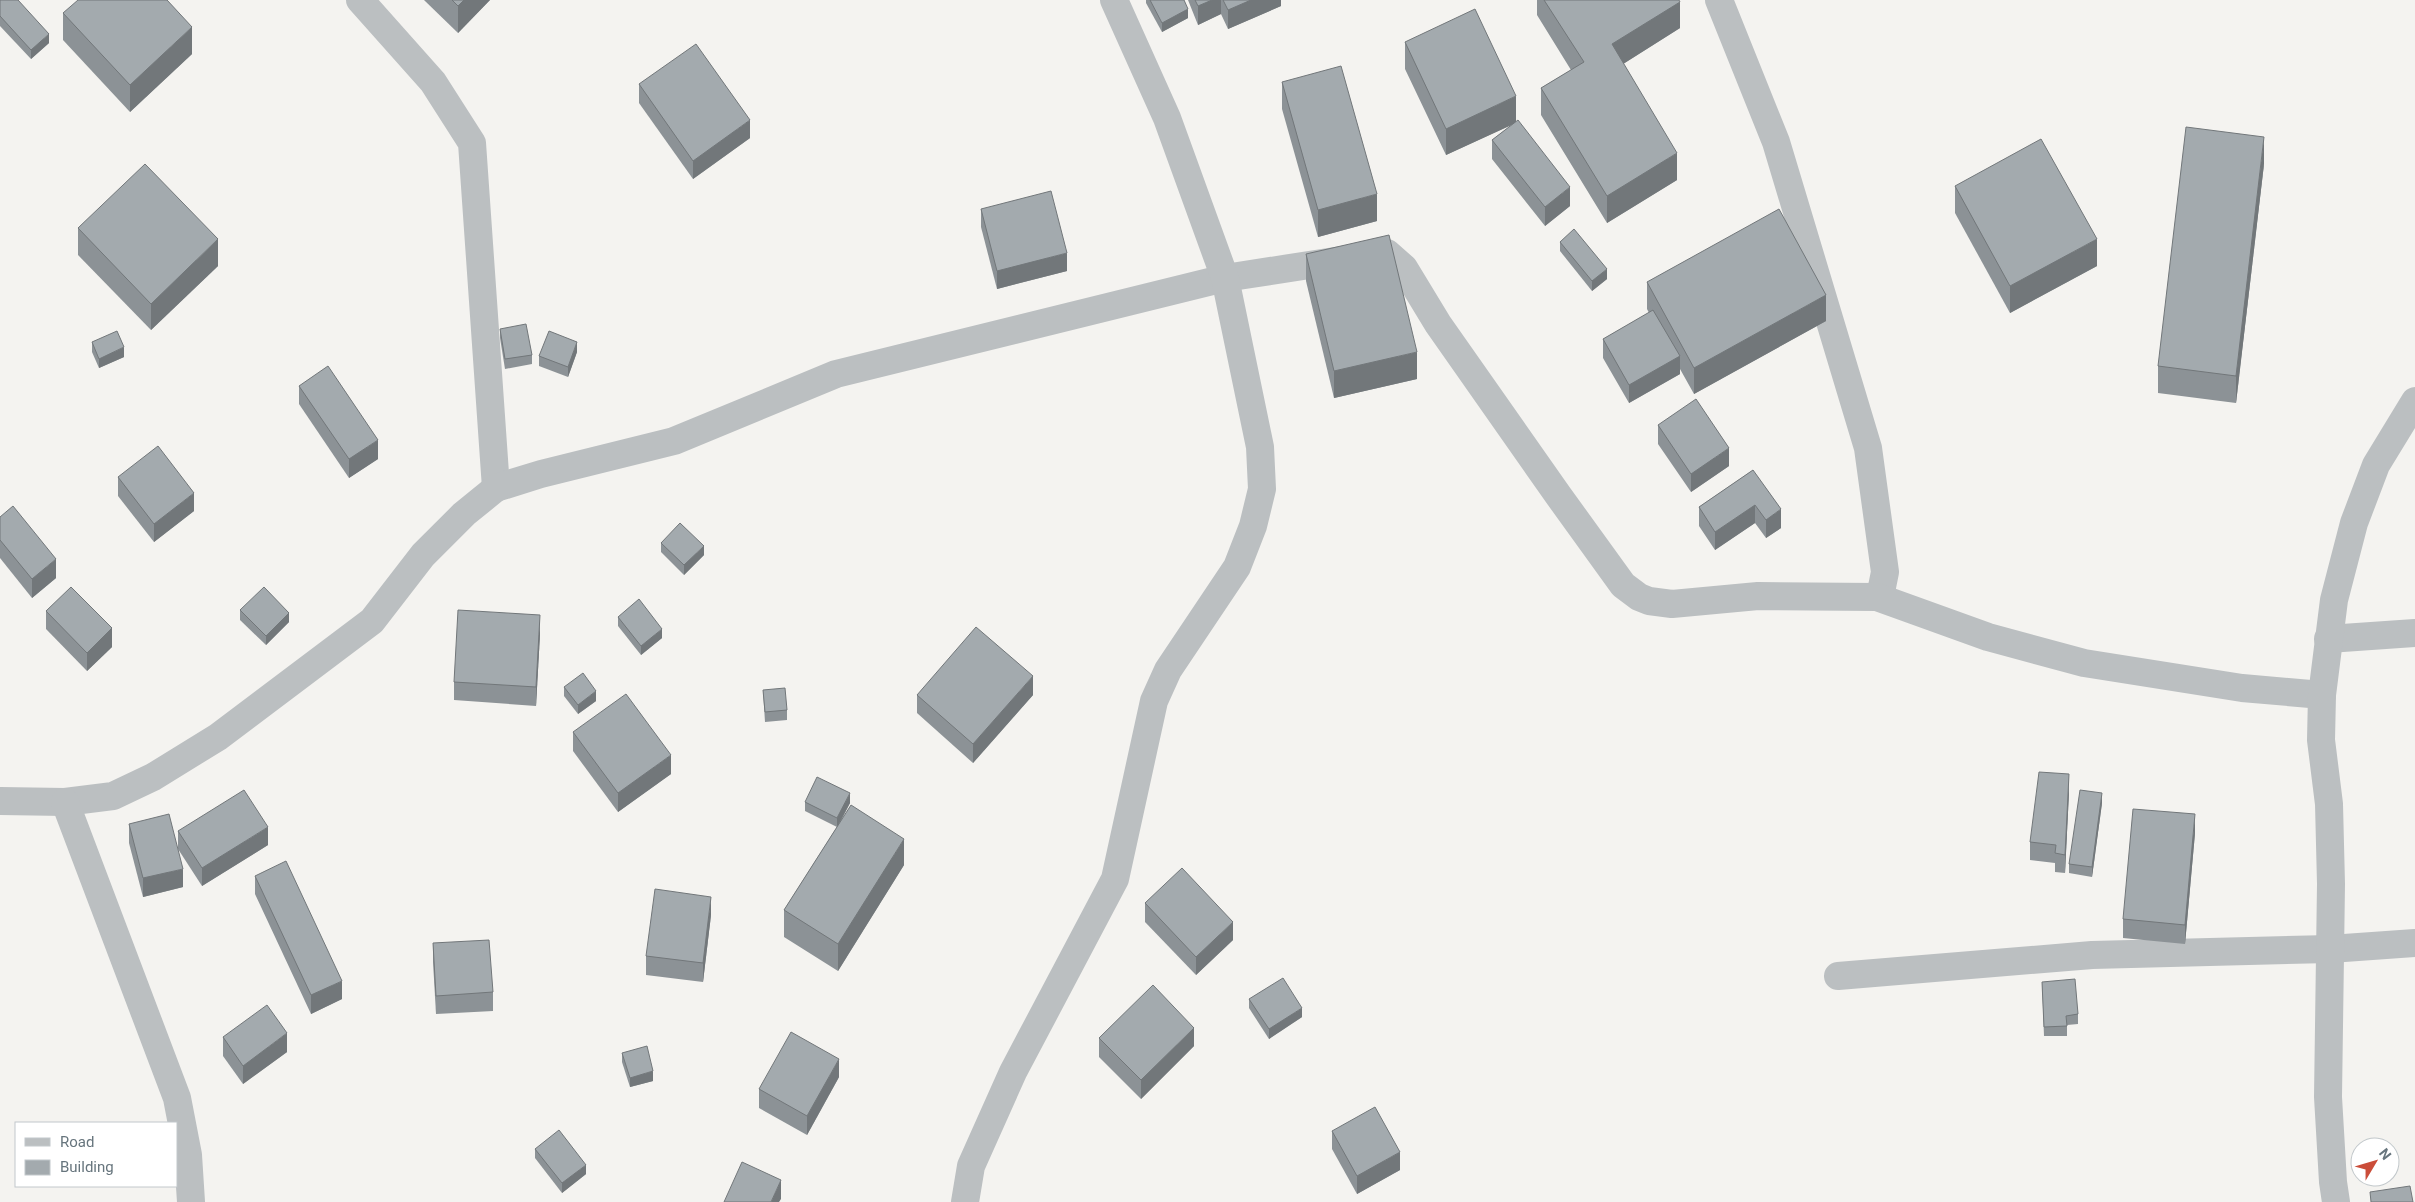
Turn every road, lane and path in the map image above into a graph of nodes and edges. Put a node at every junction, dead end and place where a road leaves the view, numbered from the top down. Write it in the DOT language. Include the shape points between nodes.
graph roads {
  1 [pos="360,0"];
  2 [pos="1114,0"];
  3 [pos="1719,0"];
  4 [pos="1225,278"];
  5 [pos="2415,401"];
  6 [pos="496,488"];
  7 [pos="1877,597"];
  8 [pos="2415,632"];
  9 [pos="2328,639"];
  10 [pos="2322,695"];
  11 [pos="0,801"];
  12 [pos="65,802"];
  13 [pos="2415,943"];
  14 [pos="2330,949"];
  15 [pos="1838,976"];
  16 [pos="191,1202"];
  17 [pos="965,1202"];
  18 [pos="2336,1202"];
  1 -- 6 [label="street" via="433,82 472,143"];
  2 -- 4 [label="street" via="1167,118"];
  3 -- 7 [label="street" via="1776,142 1868,448 1885,572"];
  4 -- 6 [label="street" via="836,374 674,442"];
  4 -- 7 [label="street" via="1387,253 1404,268 1438,324 1623,584 1639,597 1672,604 1758,596"];
  4 -- 17 [label="street" via="1260,447 1262,489 1253,526 1237,567 1168,670 1154,701 1116,879 1013,1072 971,1166"];
  5 -- 9 [label="street" via="2376,465 2354,523 2334,600"];
  6 -- 12 [label="street" via="423,555 372,621 218,737 153,777 113,796"];
  7 -- 10 [label="street" via="1988,637 2084,662 2242,688"];
  8 -- 9 [label="street"];
  9 -- 10 [label="street"];
  10 -- 14 [label="street" via="2321,740 2329,824"];
  11 -- 12 [label="street"];
  12 -- 16 [label="street" via="177,1098 188,1155"];
  13 -- 14 [label="street"];
  14 -- 15 [label="street" via="2092,955"];
  14 -- 18 [label="street" via="2328,1097"];
}
